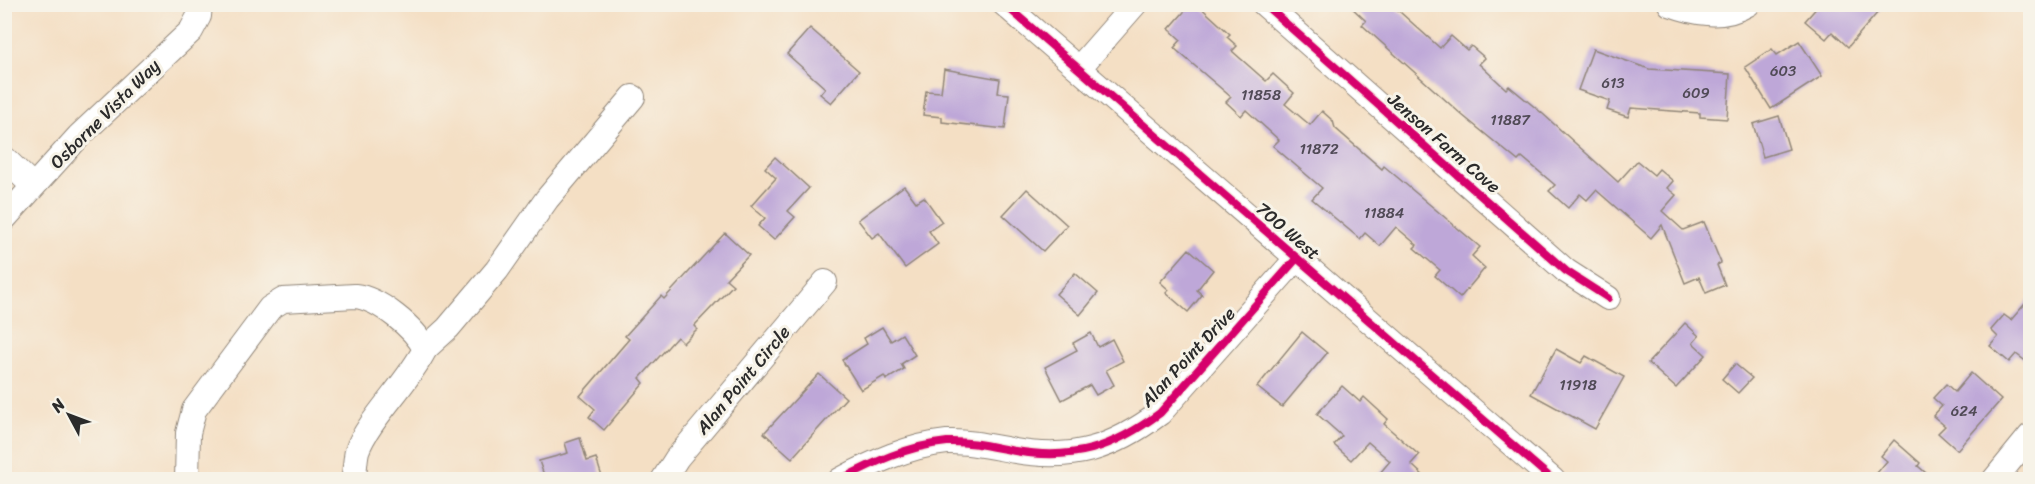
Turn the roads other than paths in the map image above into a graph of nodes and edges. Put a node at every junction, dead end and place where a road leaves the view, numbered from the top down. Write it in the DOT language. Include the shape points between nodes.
graph roads {
  1 [pos="1004,4"];
  2 [pos="1135,4"];
  3 [pos="1264,4"];
  4 [pos="1670,4"];
  5 [pos="1748,4"];
  6 [pos="201,6"];
  7 [pos="1079,68"];
  8 [pos="633,97"];
  9 [pos="4,158"];
  10 [pos="33,186"];
  11 [pos="4,219"];
  12 [pos="1297,258"];
  13 [pos="825,282"];
  14 [pos="1608,298"];
  15 [pos="424,349"];
  16 [pos="2031,435"];
  17 [pos="187,480"];
  18 [pos="353,480"];
  19 [pos="663,480"];
  20 [pos="840,480"];
  21 [pos="1553,480"];
  22 [pos="1994,480"];
  1 -- 7 [label="street, 700 West"];
  2 -- 7 [label="street"];
  3 -- 14 [label="street, Jenson Farm Cove" via="1566,271"];
  4 -- 5 [label="street" via="1719,14"];
  6 -- 10 [label="street, Osborne Vista Way" via="190,31 108,107"];
  7 -- 12 [label="street, 700 West"];
  8 -- 15 [label="street" via="547,199 498,270 448,328"];
  9 -- 10 [label="street"];
  10 -- 11 [label="street, Osborne Vista Way"];
  12 -- 20 [label="street, Alan Point Drive" via="1160,414 1108,445 1076,454 1042,455 949,442 888,456"];
  12 -- 21 [label="street, 700 West"];
  13 -- 19 [label="street, Alan Point Circle" via="677,458"];
  15 -- 17 [label="street" via="418,335 365,297 283,300 270,308 244,339 194,410 188,433"];
  15 -- 18 [label="street" via="416,367 357,452"];
  16 -- 22 [label="street"];
}
